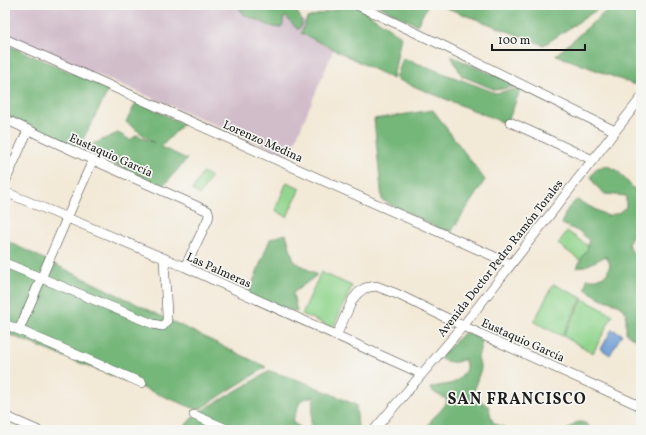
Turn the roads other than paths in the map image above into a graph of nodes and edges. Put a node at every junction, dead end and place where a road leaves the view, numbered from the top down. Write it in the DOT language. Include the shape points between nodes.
graph roads {
  1 [pos="357,5"];
  2 [pos="636,5"];
  3 [pos="641,7"];
  4 [pos="5,39"];
  5 [pos="641,98"];
  6 [pos="5,120"];
  7 [pos="510,122"];
  8 [pos="28,130"];
  9 [pos="616,131"];
  10 [pos="93,160"];
  11 [pos="593,160"];
  12 [pos="5,182"];
  13 [pos="5,192"];
  14 [pos="67,218"];
  15 [pos="164,259"];
  16 [pos="5,263"];
  17 [pos="511,264"];
  18 [pos="186,267"];
  19 [pos="41,278"];
  20 [pos="5,324"];
  21 [pos="462,326"];
  22 [pos="19,330"];
  23 [pos="336,336"];
  24 [pos="422,374"];
  25 [pos="142,383"];
  26 [pos="638,405"];
  27 [pos="194,415"];
  28 [pos="5,416"];
  29 [pos="37,430"];
  30 [pos="229,430"];
  31 [pos="374,430"];
  1 -- 9 [label="street"];
  2 -- 3 [label="street"];
  4 -- 17 [label="street, Lorenzo Medina"];
  5 -- 9 [label="street, Avenida Doctor Pedro Ramón Torales"];
  6 -- 8 [label="street, Eustaquio García"];
  7 -- 11 [label="street"];
  8 -- 10 [label="street, Eustaquio García"];
  8 -- 12 [label="street"];
  9 -- 11 [label="street, Avenida Doctor Pedro Ramón Torales"];
  10 -- 14 [label="street"];
  10 -- 18 [label="street, Eustaquio García" via="208,211 208,219"];
  11 -- 17 [label="street, Avenida Doctor Pedro Ramón Torales"];
  13 -- 14 [label="street, Las Palmeras"];
  14 -- 15 [label="street, Las Palmeras"];
  14 -- 19 [label="street"];
  15 -- 18 [label="street, Las Palmeras"];
  15 -- 19 [label="street" via="167,321 163,326"];
  16 -- 19 [label="street"];
  17 -- 21 [label="street, Avenida Doctor Pedro Ramón Torales"];
  18 -- 23 [label="street, Las Palmeras"];
  19 -- 22 [label="street"];
  20 -- 22 [label="street"];
  21 -- 23 [label="street, Eustaquio García" via="376,286 365,288 353,299"];
  21 -- 24 [label="street, Avenida Doctor Pedro Ramón Torales"];
  21 -- 26 [label="street, Eustaquio García"];
  22 -- 25 [label="street"];
  23 -- 24 [label="street, Las Palmeras"];
  24 -- 31 [label="street, Avenida Doctor Pedro Ramón Torales"];
  27 -- 30 [label="street"];
  28 -- 29 [label="street"];
}
